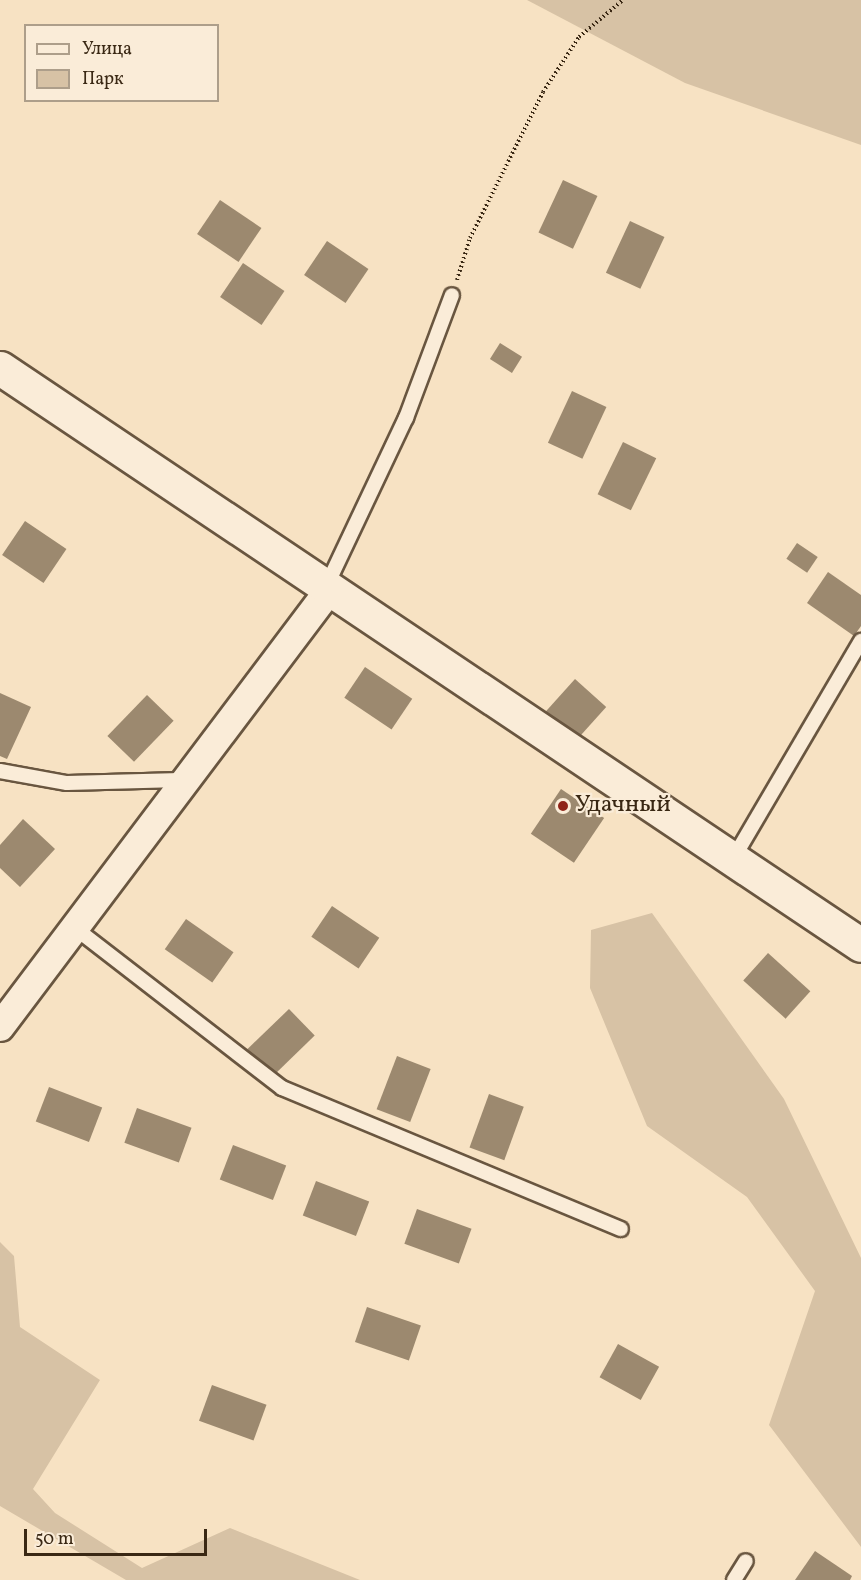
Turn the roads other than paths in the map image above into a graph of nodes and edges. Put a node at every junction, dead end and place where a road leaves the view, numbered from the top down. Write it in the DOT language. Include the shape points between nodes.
graph roads {
  1 [pos="452,295"];
  2 [pos="0,368"];
  3 [pos="328,588"];
  4 [pos="861,641"];
  5 [pos="0,771"];
  6 [pos="181,780"];
  7 [pos="733,859"];
  8 [pos="75,928"];
  9 [pos="861,945"];
  10 [pos="0,1027"];
  11 [pos="621,1229"];
  12 [pos="746,1561"];
  13 [pos="734,1580"];
  1 -- 3 [label="lane" via="406,418"];
  2 -- 3 [label="street"];
  3 -- 6 [label="street"];
  3 -- 7 [label="street"];
  4 -- 7 [label="lane"];
  5 -- 6 [label="lane" via="67,783"];
  6 -- 8 [label="street"];
  7 -- 9 [label="street"];
  8 -- 10 [label="street"];
  8 -- 11 [label="lane" via="282,1088"];
  12 -- 13 [label="lane"];
}
